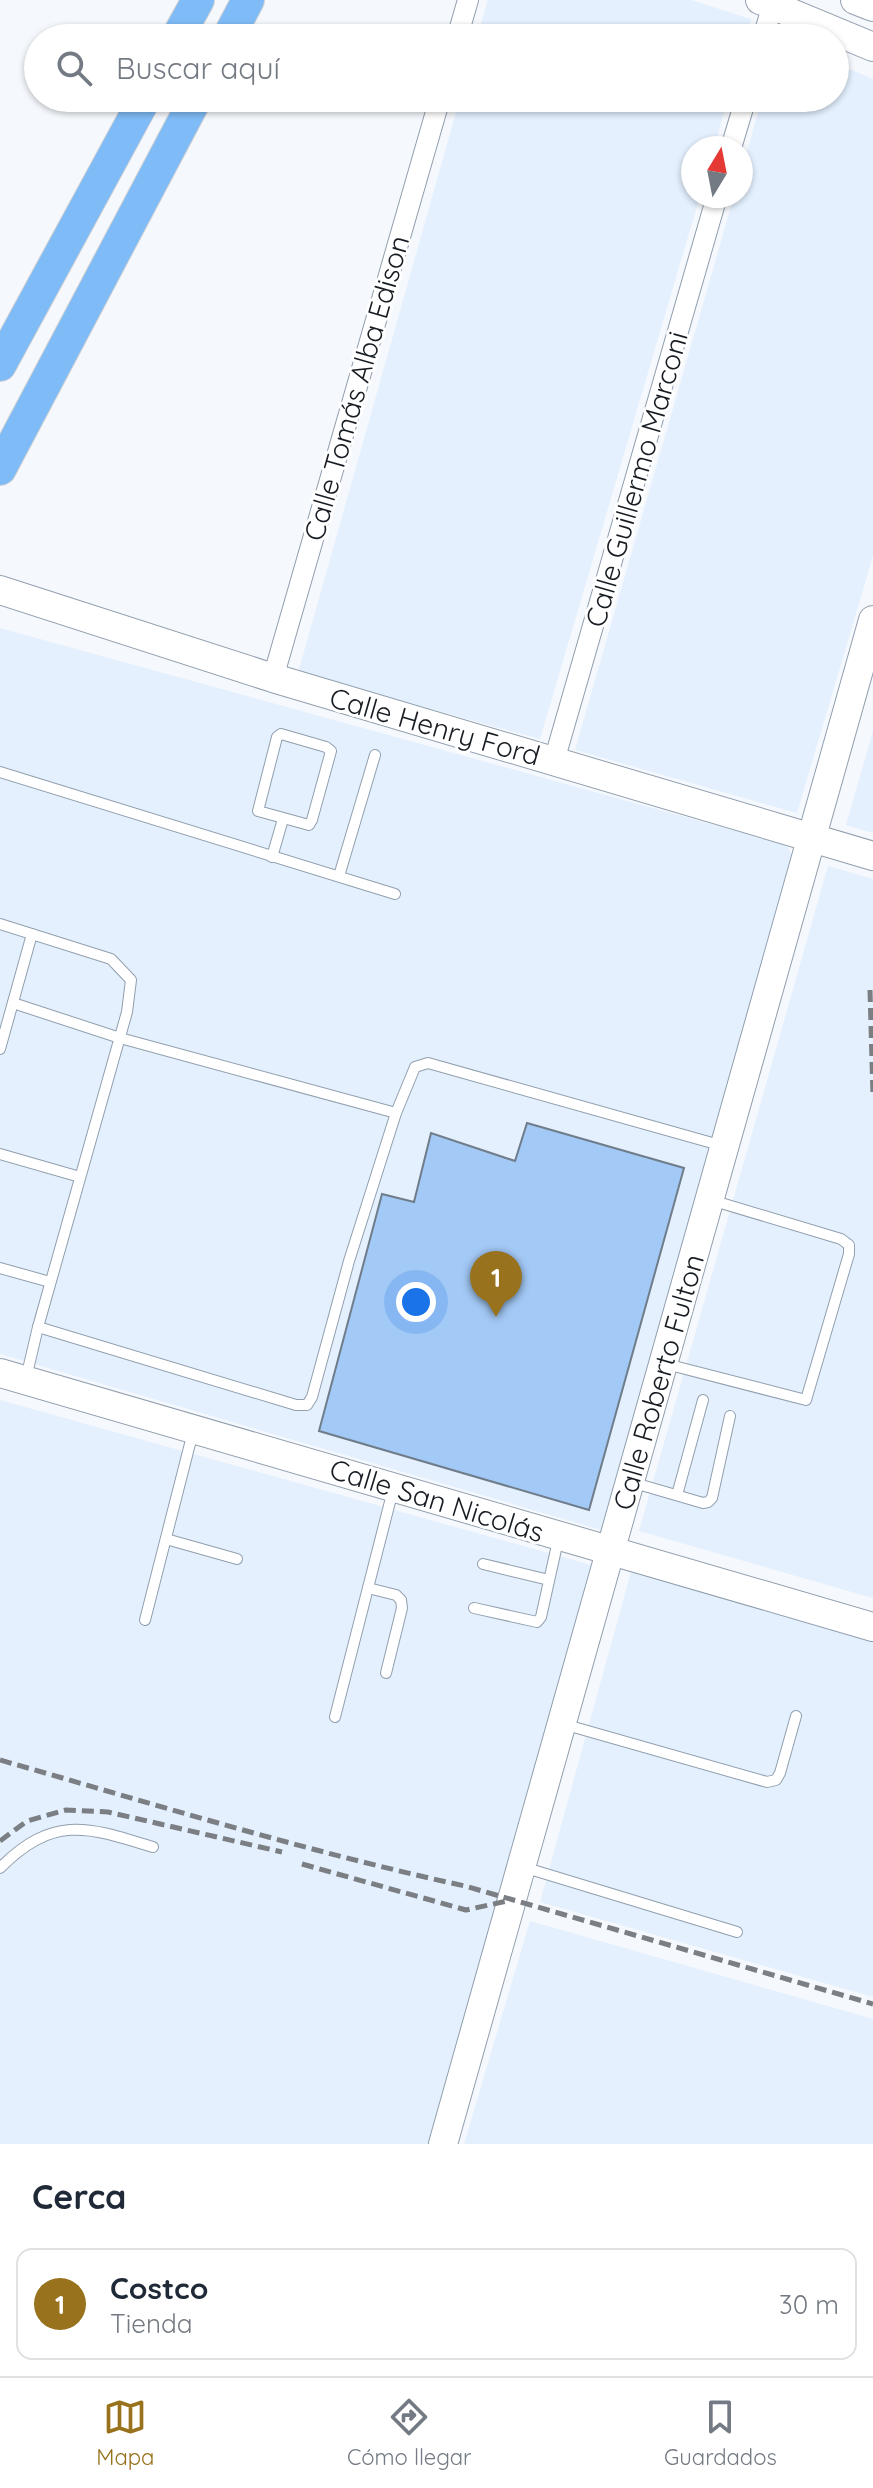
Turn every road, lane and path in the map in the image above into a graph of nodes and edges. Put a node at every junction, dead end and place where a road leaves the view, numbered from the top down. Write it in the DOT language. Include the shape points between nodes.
graph roads {
  1 [pos="198,0"];
  2 [pos="248,0"];
  3 [pos="468,0"];
  4 [pos="855,0"];
  5 [pos="766,2"];
  6 [pos="873,7"];
  7 [pos="185,24"];
  8 [pos="235,24"];
  9 [pos="461,24"];
  10 [pos="764,24"];
  11 [pos="818,24"];
  12 [pos="849,37"];
  13 [pos="873,47"];
  14 [pos="137,112"];
  15 [pos="189,112"];
  16 [pos="436,112"];
  17 [pos="742,112"];
  18 [pos="735,136"];
  19 [pos="714,208"];
  20 [pos="0,365"];
  21 [pos="0,469"];
  22 [pos="0,590"];
  23 [pos="873,620"];
  24 [pos="273,678"];
  25 [pos="375,755"];
  26 [pos="554,761"];
  27 [pos="0,772"];
  28 [pos="283,819"];
  29 [pos="812,838"];
  30 [pos="873,856"];
  31 [pos="272,857"];
  32 [pos="339,876"];
  33 [pos="395,894"];
  34 [pos="0,924"];
  35 [pos="32,934"];
  36 [pos="13,1003"];
  37 [pos="120,1038"];
  38 [pos="0,1049"];
  39 [pos="396,1113"];
  40 [pos="725,1146"];
  41 [pos="0,1154"];
  42 [pos="80,1177"];
  43 [pos="709,1200"];
  44 [pos="0,1268"];
  45 [pos="50,1282"];
  46 [pos="38,1327"];
  47 [pos="663,1363"];
  48 [pos="13,1376"];
  49 [pos="703,1400"];
  50 [pos="730,1416"];
  51 [pos="194,1429"];
  52 [pos="630,1482"];
  53 [pos="394,1486"];
  54 [pos="677,1495"];
  55 [pos="559,1536"];
  56 [pos="166,1539"];
  57 [pos="610,1551"];
  58 [pos="237,1559"];
  59 [pos="483,1564"];
  60 [pos="549,1580"];
  61 [pos="368,1588"];
  62 [pos="474,1608"];
  63 [pos="145,1620"];
  64 [pos="873,1627"];
  65 [pos="386,1673"];
  66 [pos="796,1716"];
  67 [pos="335,1717"];
  68 [pos="562,1723"];
  69 [pos="153,1847"];
  70 [pos="521,1867"];
  71 [pos="0,1868"];
  72 [pos="737,1932"];
  73 [pos="443,2144"];
  1 -- 7 [label="main road"];
  2 -- 8 [label="main road"];
  3 -- 9 [label="street"];
  4 -- 6 [label="street"];
  5 -- 10 [label="street"];
  5 -- 11 [label="street"];
  12 -- 13 [label="street"];
  14 -- 20 [label="main road"];
  15 -- 21 [label="main road"];
  16 -- 24 [label="street, Calle Tomás Alba Edison"];
  17 -- 18 [label="street"];
  19 -- 26 [label="street, Calle Guillermo Marconi"];
  22 -- 24 [label="street, Calle Henry Ford"];
  23 -- 29 [label="street, Calle Roberto Fulton"];
  24 -- 26 [label="street, Calle Henry Ford"];
  25 -- 32 [label="lane"];
  26 -- 29 [label="street, Calle Henry Ford"];
  27 -- 31 [label="lane"];
  28 -- 28 [label="lane" via="309,825 332,756 326,747 286,734 277,737 257,807"];
  28 -- 31 [label="lane"];
  29 -- 30 [label="street, Calle Henry Ford"];
  29 -- 40 [label="street, Calle Roberto Fulton"];
  31 -- 32 [label="lane"];
  32 -- 33 [label="lane"];
  34 -- 35 [label="lane"];
  35 -- 36 [label="lane"];
  35 -- 37 [label="lane" via="111,959 131,980"];
  36 -- 37 [label="lane"];
  36 -- 38 [label="lane"];
  37 -- 39 [label="lane"];
  37 -- 42 [label="lane"];
  39 -- 40 [label="lane" via="415,1067 428,1063"];
  39 -- 46 [label="lane" via="307,1405"];
  40 -- 43 [label="street, Calle Roberto Fulton"];
  41 -- 42 [label="lane"];
  42 -- 45 [label="lane"];
  43 -- 47 [label="street, Calle Roberto Fulton"];
  43 -- 47 [label="lane" via="841,1239 849,1245 845,1268 806,1400"];
  44 -- 45 [label="lane"];
  45 -- 46 [label="lane"];
  46 -- 48 [label="lane"];
  47 -- 52 [label="street, Calle Roberto Fulton"];
  48 -- 51 [label="street, Calle San Nicolás"];
  49 -- 54 [label="lane"];
  50 -- 54 [label="lane" via="712,1498 703,1503"];
  51 -- 53 [label="street, Calle San Nicolás"];
  51 -- 56 [label="lane"];
  52 -- 54 [label="lane"];
  52 -- 57 [label="street, Calle Roberto Fulton"];
  53 -- 55 [label="street, Calle San Nicolás"];
  53 -- 61 [label="lane"];
  55 -- 57 [label="street, Calle San Nicolás"];
  55 -- 60 [label="lane"];
  56 -- 58 [label="lane"];
  56 -- 63 [label="lane"];
  57 -- 64 [label="street, Calle San Nicolás"];
  57 -- 68 [label="street, Calle Roberto Fulton"];
  59 -- 60 [label="lane"];
  60 -- 62 [label="lane" via="537,1622"];
  61 -- 65 [label="lane" via="401,1600"];
  61 -- 67 [label="lane"];
  66 -- 68 [label="lane" via="780,1773 767,1782"];
  68 -- 70 [label="street, Calle Roberto Fulton"];
  69 -- 71 [label="lane" via="97,1830 52,1832"];
  70 -- 72 [label="lane"];
  70 -- 73 [label="street, Calle Roberto Fulton"];
}
